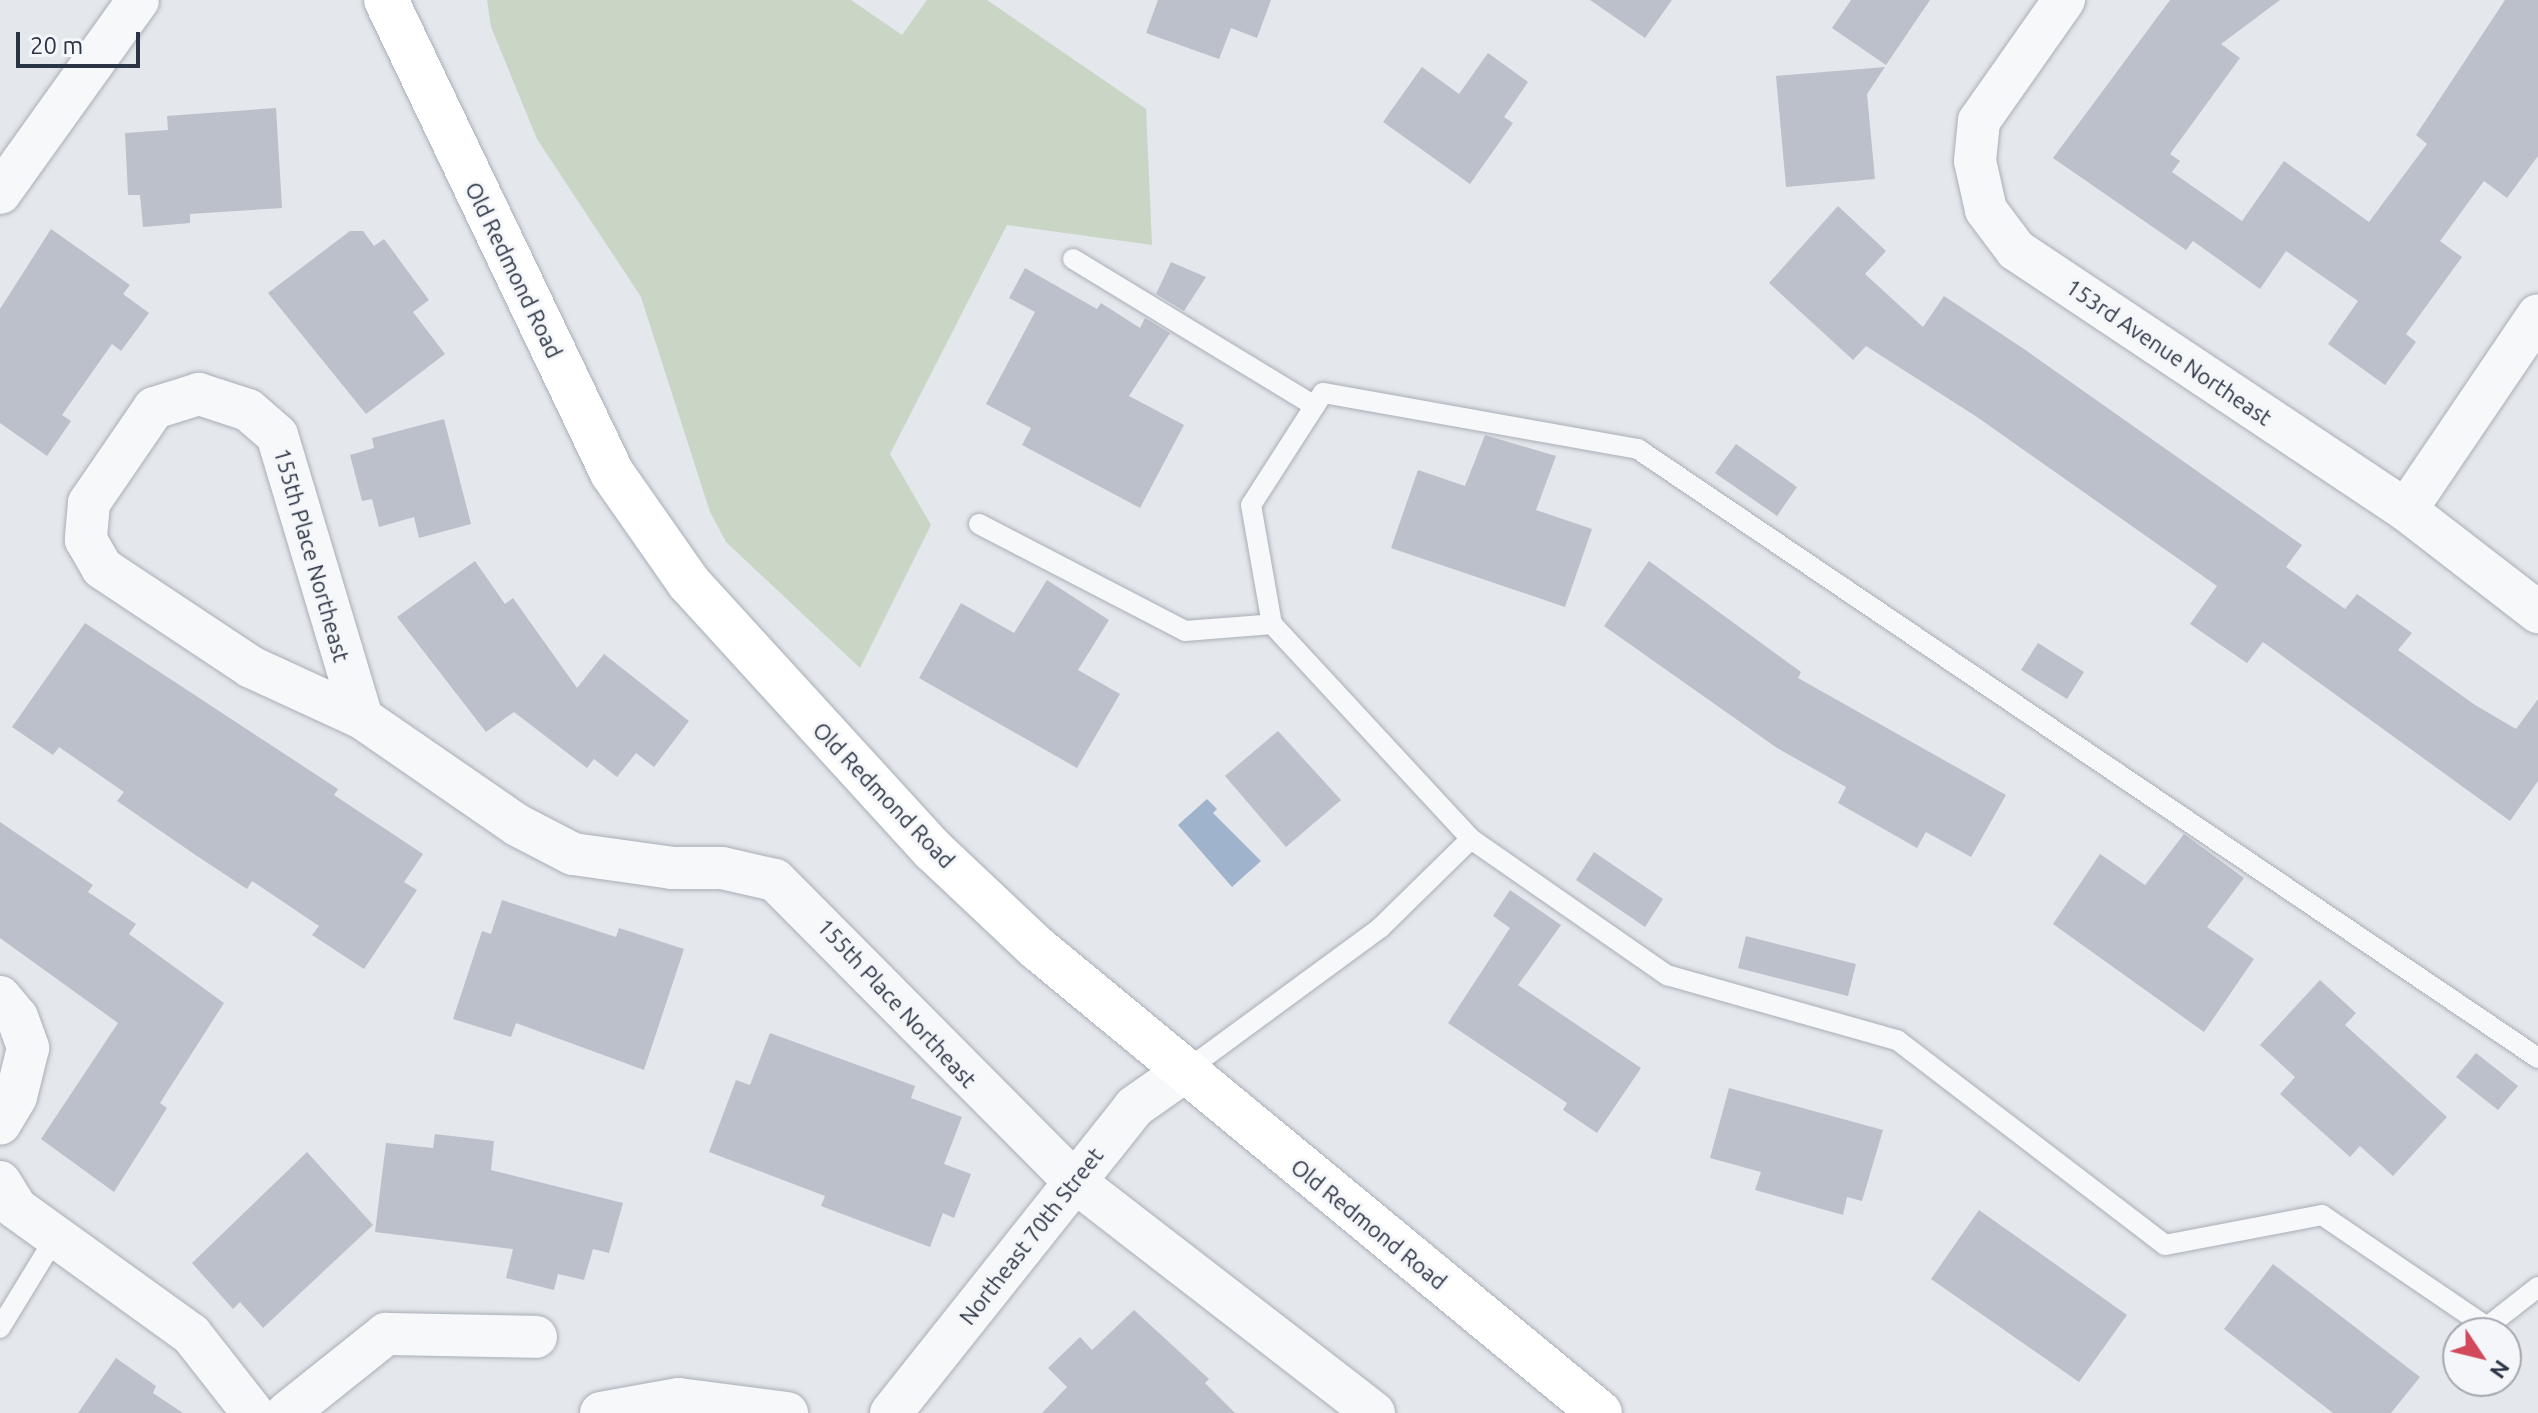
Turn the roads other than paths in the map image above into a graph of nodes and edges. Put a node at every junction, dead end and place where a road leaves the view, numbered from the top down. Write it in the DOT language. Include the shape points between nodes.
graph roads {
  1 [pos="138,0"];
  2 [pos="386,0"];
  3 [pos="2064,0"];
  4 [pos="0,193"];
  5 [pos="1073,259"];
  6 [pos="2538,315"];
  7 [pos="1315,406"];
  8 [pos="2406,510"];
  9 [pos="979,524"];
  10 [pos="2538,612"];
  11 [pos="1273,624"];
  12 [pos="362,718"];
  13 [pos="1471,839"];
  14 [pos="0,997"];
  15 [pos="2538,1058"];
  16 [pos="1184,1072"];
  17 [pos="0,1124"];
  18 [pos="1074,1181"];
  19 [pos="0,1182"];
  20 [pos="55,1238"];
  21 [pos="2538,1287"];
  22 [pos="0,1328"];
  23 [pos="536,1337"];
  24 [pos="253,1413"];
  25 [pos="287,1413"];
  26 [pos="601,1413"];
  27 [pos="787,1413"];
  28 [pos="891,1413"];
  29 [pos="1374,1413"];
  30 [pos="1600,1413"];
  1 -- 4 [label="street"];
  2 -- 16 [label="main road, Old Redmond Road" via="593,435 657,543 933,850 1037,948"];
  3 -- 8 [label="street, 153rd Avenue Northeast" via="1979,121 1975,161 1986,210 2016,250"];
  5 -- 7 [label="lane"];
  6 -- 8 [label="street"];
  7 -- 11 [label="lane" via="1251,505"];
  7 -- 15 [label="lane" via="1323,393 1638,449"];
  8 -- 10 [label="street, 153rd Avenue Northeast"];
  9 -- 11 [label="lane" via="1185,631"];
  11 -- 13 [label="lane"];
  12 -- 12 [label="street, 155th Place Northeast" via="251,667 102,568 86,540 89,503 154,408 199,394 248,410 277,435"];
  12 -- 18 [label="street, 155th Place Northeast" via="517,825 573,854 660,867 722,868 775,880"];
  13 -- 16 [label="lane" via="1380,928"];
  13 -- 21 [label="lane" via="1667,975 1897,1040 2165,1245 2322,1215 2487,1327"];
  14 -- 17 [label="street" via="17,1017 28,1048 16,1097"];
  16 -- 18 [label="street, Northeast 70th Street" via="1134,1107"];
  16 -- 30 [label="main road, Old Redmond Road"];
  18 -- 28 [label="street, Northeast 70th Street"];
  18 -- 29 [label="street, 155th Place Northeast"];
  19 -- 20 [label="street" via="16,1208"];
  20 -- 22 [label="lane"];
  20 -- 24 [label="street" via="191,1334"];
  23 -- 25 [label="street" via="386,1334"];
  26 -- 27 [label="street" via="679,1399"];
}
